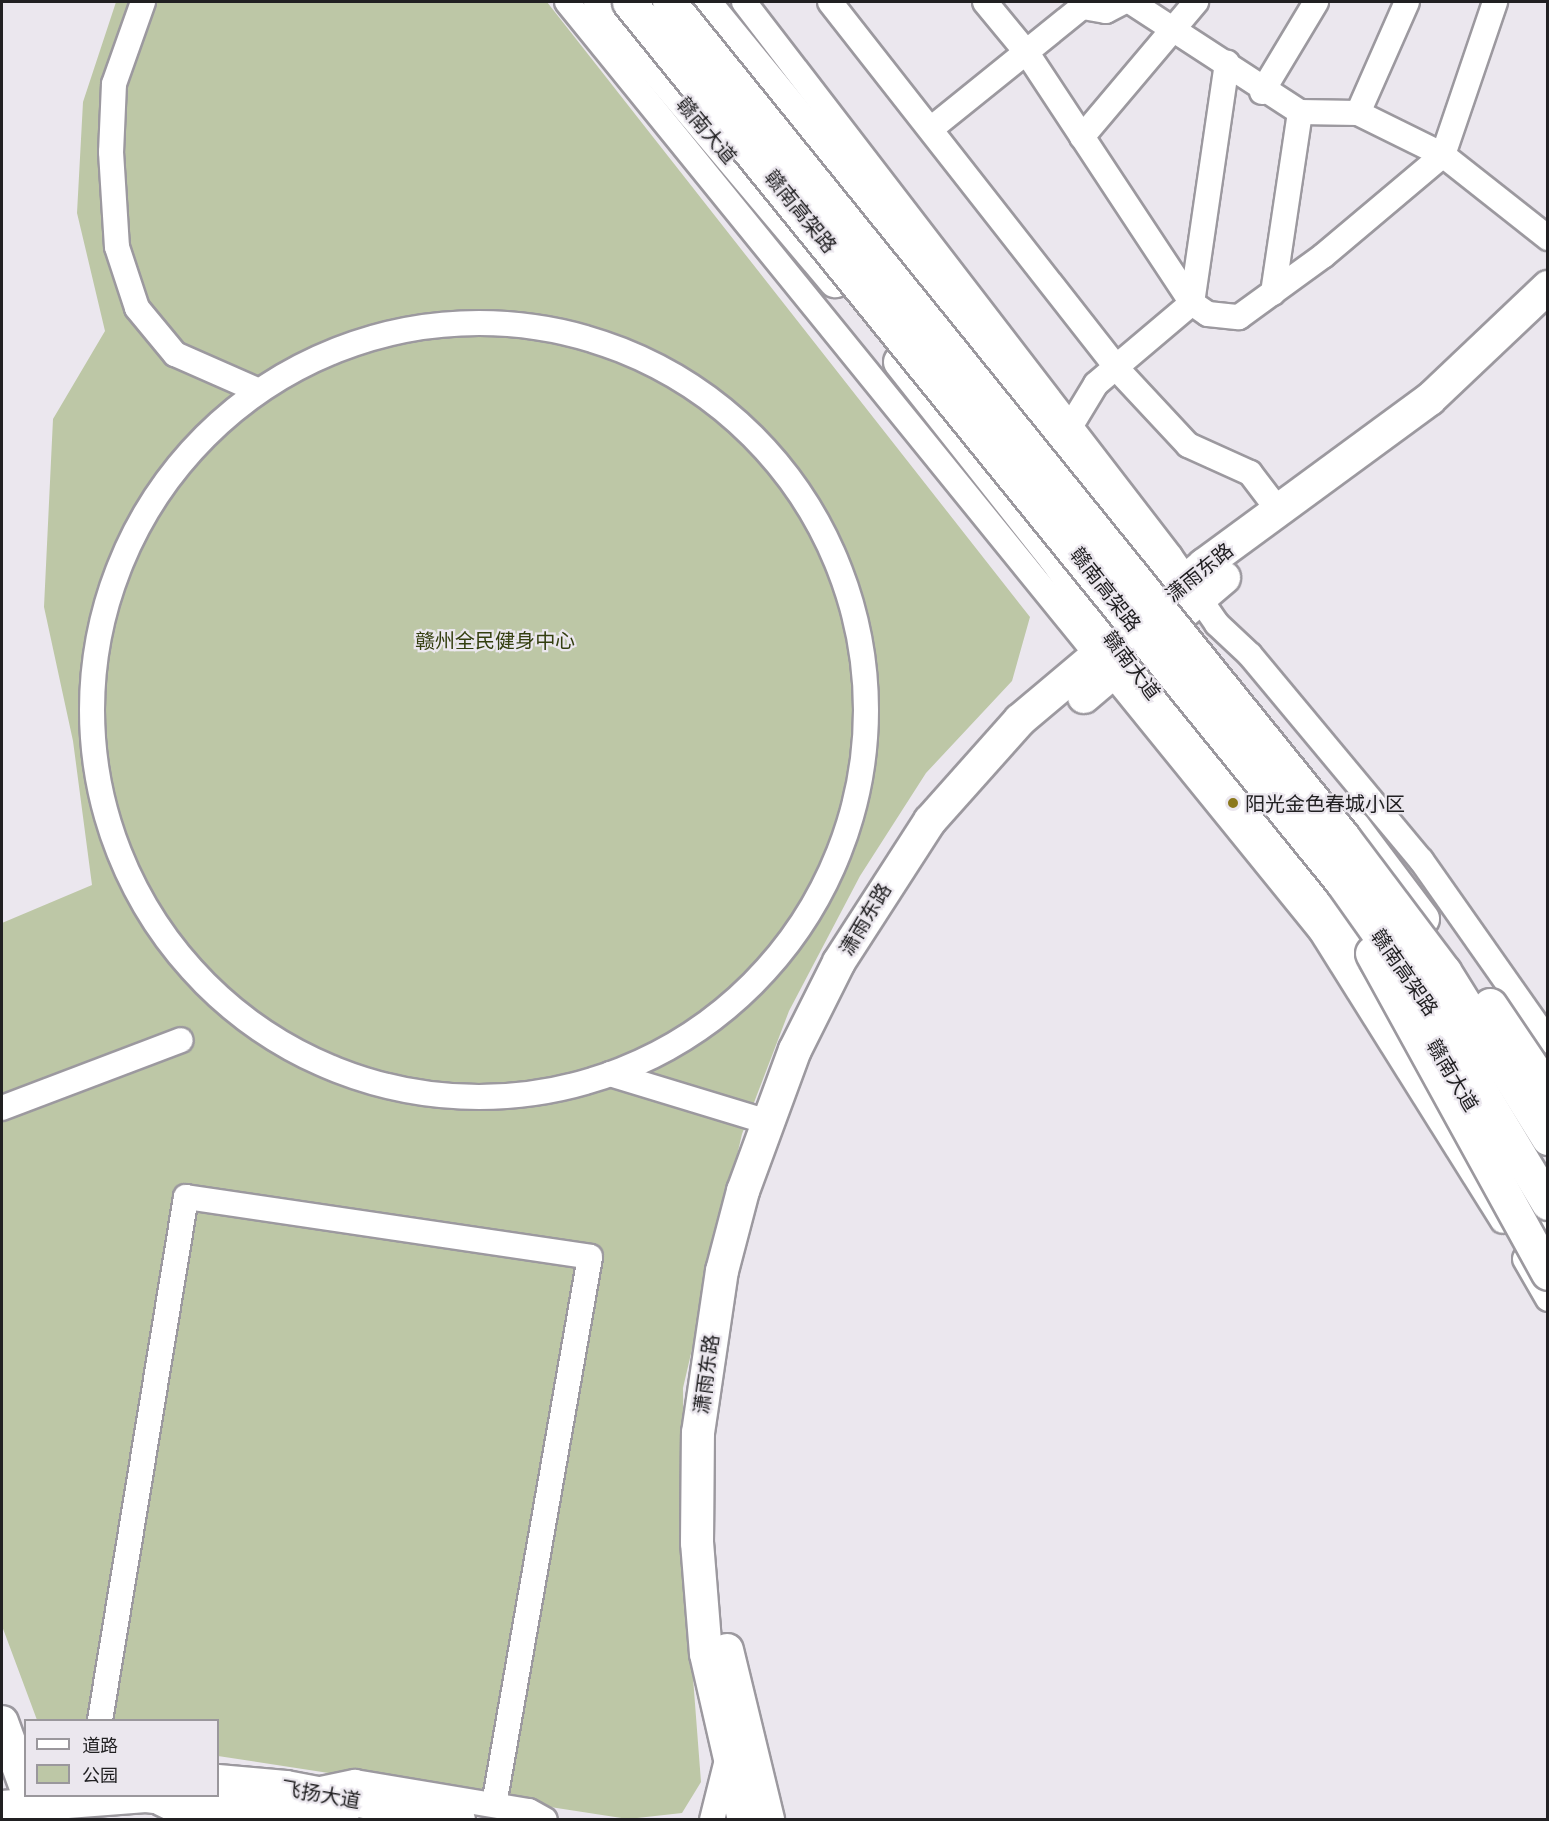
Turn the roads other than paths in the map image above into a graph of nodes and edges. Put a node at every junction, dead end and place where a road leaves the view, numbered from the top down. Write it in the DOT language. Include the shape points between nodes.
graph roads {
  1 [pos="143,2"];
  2 [pos="567,2"];
  3 [pos="600,2"];
  4 [pos="629,2"];
  5 [pos="669,2"];
  6 [pos="704,2"];
  7 [pos="744,2"];
  8 [pos="830,2"];
  9 [pos="986,2"];
  10 [pos="1123,2"];
  11 [pos="1131,2"];
  12 [pos="1196,2"];
  13 [pos="1316,2"];
  14 [pos="1407,2"];
  15 [pos="1495,2"];
  16 [pos="1078,3"];
  17 [pos="1173,30"];
  18 [pos="1027,53"];
  19 [pos="1227,63"];
  20 [pos="1262,92"];
  21 [pos="1300,112"];
  22 [pos="1358,113"];
  23 [pos="932,128"];
  24 [pos="1082,137"];
  25 [pos="1443,155"];
  26 [pos="1548,238"];
  27 [pos="1548,287"];
  28 [pos="1273,293"];
  29 [pos="1192,303"];
  30 [pos="1548,318"];
  31 [pos="1115,366"];
  32 [pos="257,390"];
  33 [pos="1070,427"];
  34 [pos="1279,511"];
  35 [pos="1184,598"];
  36 [pos="1114,658"];
  37 [pos="1332,847"];
  38 [pos="181,1040"];
  39 [pos="1548,1041"];
  40 [pos="610,1074"];
  41 [pos="1548,1091"];
  42 [pos="1548,1105"];
  43 [pos="2,1108"];
  44 [pos="768,1122"];
  45 [pos="1548,1138"];
  46 [pos="1548,1203"];
  47 [pos="1548,1234"];
  48 [pos="1548,1273"];
  49 [pos="1548,1299"];
  50 [pos="100,1719"];
  51 [pos="2,1722"];
  52 [pos="727,1760"];
  53 [pos="219,1766"];
  54 [pos="219,1781"];
  55 [pos="355,1782"];
  56 [pos="312,1791"];
  57 [pos="17,1792"];
  58 [pos="149,1797"];
  59 [pos="155,1797"];
  60 [pos="494,1805"];
  61 [pos="195,1820"];
  62 [pos="343,1820"];
  63 [pos="459,1820"];
  64 [pos="545,1820"];
  65 [pos="712,1820"];
  66 [pos="744,1820"];
  67 [pos="768,1820"];
  1 -- 32 [label="street" via="114,84 111,152 117,247 137,308 175,354"];
  2 -- 36 [label="street"];
  3 -- 36 [label="main road, 赣南大道" via="847,296 1055,558"];
  4 -- 37 [label="highway, 赣南高架路, bridge"];
  5 -- 37 [label="highway, 赣南高架路, bridge"];
  6 -- 35 [label="main road"];
  7 -- 33 [label="street"];
  8 -- 23 [label="street"];
  9 -- 18 [label="street"];
  10 -- 16 [label="street" via="1106,11"];
  11 -- 17 [label="street"];
  12 -- 17 [label="street"];
  13 -- 20 [label="street"];
  14 -- 22 [label="street"];
  15 -- 25 [label="street"];
  16 -- 18 [label="street"];
  17 -- 19 [label="street"];
  17 -- 24 [label="street"];
  18 -- 23 [label="street"];
  18 -- 24 [label="street"];
  19 -- 20 [label="street"];
  19 -- 29 [label="street"];
  20 -- 21 [label="street"];
  21 -- 22 [label="street"];
  21 -- 28 [label="street"];
  22 -- 25 [label="street"];
  23 -- 31 [label="street"];
  24 -- 29 [label="street"];
  25 -- 26 [label="street"];
  25 -- 28 [label="street"];
  27 -- 34 [label="main road, 潇雨东路" via="1461,373"];
  28 -- 29 [label="street" via="1239,317 1208,314"];
  29 -- 31 [label="street"];
  30 -- 35 [label="main road, 潇雨东路" via="1447,412"];
  31 -- 33 [label="street" via="1096,384"];
  31 -- 34 [label="street" via="1188,445 1250,473"];
  32 -- 40 [label="street" via="193,447 142,517 108,597 92,682 95,768 122,862 157,929 213,994 282,1046 360,1082 445,1099 531,1097"];
  32 -- 40 [label="street" via="353,340 459,320 567,329 667,367 753,432 819,518 859,630 868,727 848,834 800,931 726,1011 635,1068"];
  33 -- 35 [label="street"];
  34 -- 35 [label="main road, 潇雨东路"];
  35 -- 36 [label="main road, 潇雨东路"];
  35 -- 39 [label="street" via="1421,860"];
  35 -- 42 [label="main road" via="1393,875"];
  36 -- 44 [label="main road, 潇雨东路" via="1020,720 930,821 839,962 795,1050"];
  36 -- 47 [label="main road, 赣南大道" via="1419,1019"];
  36 -- 49 [label="street" via="1321,931"];
  36 -- 67 [label="main road, 潇雨东路" via="981,790 914,877 856,970 814,1056 759,1199 725,1357 717,1437 717,1545 727,1649"];
  37 -- 41 [label="highway, bridge" via="1462,962"];
  37 -- 45 [label="highway, 赣南高架路, bridge" via="1444,971"];
  37 -- 46 [label="highway, 赣南高架路, bridge"];
  37 -- 48 [label="highway, bridge"];
  38 -- 43 [label="street"];
  40 -- 44 [label="street"];
  44 -- 52 [label="main road, 潇雨东路" via="722,1271 698,1433 697,1543 706,1654"];
  50 -- 60 [label="street" via="186,1197 590,1257"];
  51 -- 57 [label="main road"];
  52 -- 65 [label="street"];
  52 -- 66 [label="main road, 潇雨东路"];
  53 -- 55 [label="street"];
  54 -- 56 [label="main road, 飞扬大道"];
  55 -- 56 [label="street"];
  55 -- 60 [label="street"];
  56 -- 63 [label="main road, 飞扬大道"];
  58 -- 61 [label="street"];
  59 -- 62 [label="main road, 飞扬大道"];
  60 -- 64 [label="street"];
}
